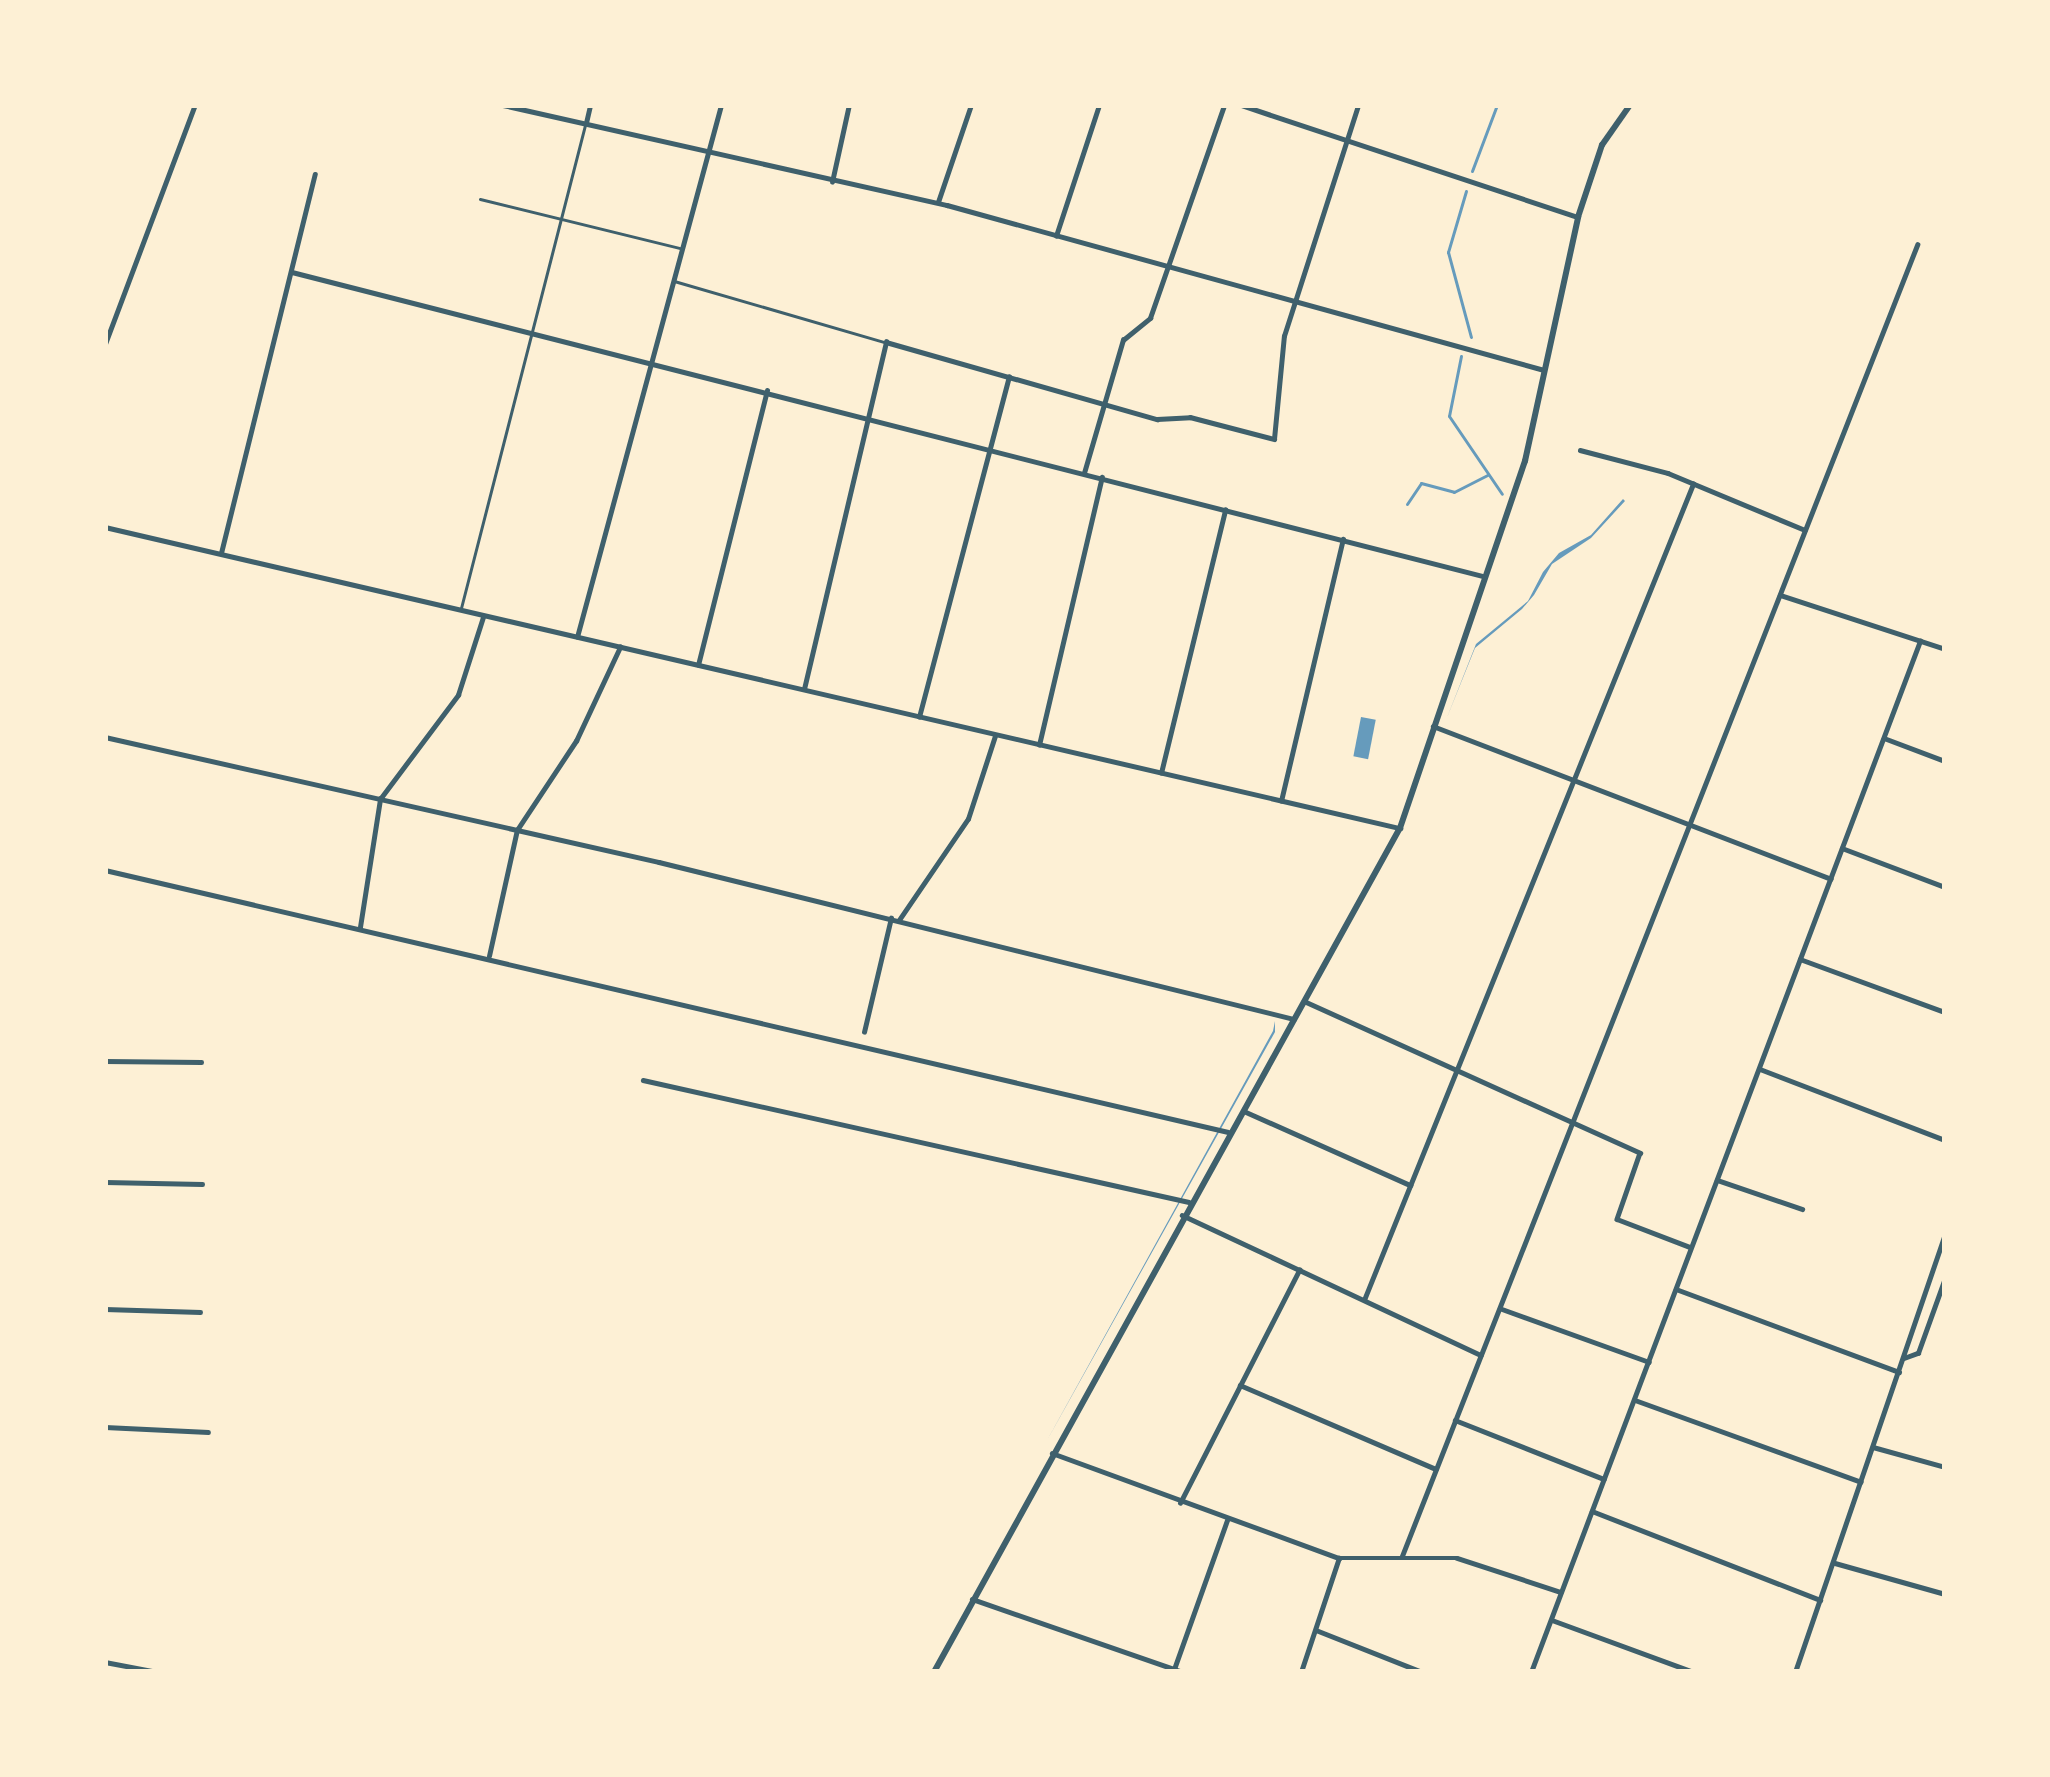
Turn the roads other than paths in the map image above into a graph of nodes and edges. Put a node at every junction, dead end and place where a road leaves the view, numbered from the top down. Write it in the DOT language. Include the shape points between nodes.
graph roads {
  1 [pos="194,105"];
  2 [pos="503,105"];
  3 [pos="590,105"];
  4 [pos="721,105"];
  5 [pos="849,105"];
  6 [pos="970,105"];
  7 [pos="1099,105"];
  8 [pos="1224,105"];
  9 [pos="1241,105"];
  10 [pos="1358,105"];
  11 [pos="1630,105"];
  12 [pos="585,125"];
  13 [pos="1346,140"];
  14 [pos="709,156"];
  15 [pos="315,174"];
  16 [pos="832,182"];
  17 [pos="480,199"];
  18 [pos="938,203"];
  19 [pos="1578,217"];
  20 [pos="559,219"];
  21 [pos="1056,236"];
  22 [pos="1918,245"];
  23 [pos="682,249"];
  24 [pos="1167,269"];
  25 [pos="292,272"];
  26 [pos="673,280"];
  27 [pos="1293,306"];
  28 [pos="531,332"];
  29 [pos="886,342"];
  30 [pos="105,344"];
  31 [pos="650,363"];
  32 [pos="1544,370"];
  33 [pos="1009,377"];
  34 [pos="767,391"];
  35 [pos="1104,404"];
  36 [pos="868,418"];
  37 [pos="990,450"];
  38 [pos="1580,450"];
  39 [pos="1084,472"];
  40 [pos="1102,477"];
  41 [pos="1693,484"];
  42 [pos="1225,509"];
  43 [pos="105,527"];
  44 [pos="1805,530"];
  45 [pos="1343,539"];
  46 [pos="220,554"];
  47 [pos="1484,576"];
  48 [pos="1780,595"];
  49 [pos="461,610"];
  50 [pos="483,615"];
  51 [pos="577,637"];
  52 [pos="1921,641"];
  53 [pos="620,647"];
  54 [pos="1945,649"];
  55 [pos="698,665"];
  56 [pos="804,690"];
  57 [pos="922,717"];
  58 [pos="1433,726"];
  59 [pos="995,734"];
  60 [pos="105,737"];
  61 [pos="1884,738"];
  62 [pos="1040,745"];
  63 [pos="1945,761"];
  64 [pos="1161,773"];
  65 [pos="1574,779"];
  66 [pos="380,799"];
  67 [pos="1281,801"];
  68 [pos="1689,824"];
  69 [pos="1400,828"];
  70 [pos="517,830"];
  71 [pos="1842,848"];
  72 [pos="105,870"];
  73 [pos="1831,879"];
  74 [pos="1945,887"];
  75 [pos="895,919"];
  76 [pos="360,928"];
  77 [pos="489,956"];
  78 [pos="1801,959"];
  79 [pos="1304,1001"];
  80 [pos="1945,1012"];
  81 [pos="1294,1019"];
  82 [pos="863,1032"];
  83 [pos="105,1061"];
  84 [pos="201,1062"];
  85 [pos="1760,1068"];
  86 [pos="1456,1071"];
  87 [pos="643,1080"];
  88 [pos="1241,1110"];
  89 [pos="1572,1123"];
  90 [pos="1228,1132"];
  91 [pos="1945,1140"];
  92 [pos="1717,1180"];
  93 [pos="105,1182"];
  94 [pos="202,1184"];
  95 [pos="1411,1185"];
  96 [pos="1189,1202"];
  97 [pos="1802,1209"];
  98 [pos="1182,1215"];
  99 [pos="1945,1235"];
  100 [pos="1692,1247"];
  101 [pos="1299,1270"];
  102 [pos="1945,1278"];
  103 [pos="1676,1289"];
  104 [pos="1364,1300"];
  105 [pos="1499,1308"];
  106 [pos="105,1309"];
  107 [pos="200,1312"];
  108 [pos="1481,1355"];
  109 [pos="1904,1358"];
  110 [pos="1649,1362"];
  111 [pos="1899,1372"];
  112 [pos="1240,1385"];
  113 [pos="1634,1400"];
  114 [pos="1455,1420"];
  115 [pos="105,1427"];
  116 [pos="208,1432"];
  117 [pos="1873,1447"];
  118 [pos="1052,1453"];
  119 [pos="1945,1467"];
  120 [pos="1436,1469"];
  121 [pos="1604,1479"];
  122 [pos="1861,1482"];
  123 [pos="1180,1503"];
  124 [pos="1592,1511"];
  125 [pos="1227,1520"];
  126 [pos="1402,1556"];
  127 [pos="1340,1558"];
  128 [pos="1833,1563"];
  129 [pos="1562,1592"];
  130 [pos="1945,1594"];
  131 [pos="972,1600"];
  132 [pos="1820,1600"];
  133 [pos="1551,1619"];
  134 [pos="1315,1630"];
  135 [pos="105,1662"];
  136 [pos="1174,1670"];
  137 [pos="158,1672"];
  138 [pos="934,1672"];
  139 [pos="1183,1672"];
  140 [pos="1301,1672"];
  141 [pos="1422,1672"];
  142 [pos="1532,1672"];
  143 [pos="1694,1672"];
  144 [pos="1795,1672"];
  1 -- 30 [label="street"];
  2 -- 12 [label="street"];
  3 -- 12 [label="street"];
  4 -- 14 [label="street"];
  5 -- 16 [label="street"];
  6 -- 18 [label="street"];
  7 -- 21 [label="street"];
  8 -- 24 [label="street"];
  9 -- 13 [label="street"];
  10 -- 13 [label="street"];
  11 -- 19 [label="street" via="1602,145"];
  12 -- 14 [label="street"];
  12 -- 20 [label="lane"];
  13 -- 19 [label="street"];
  13 -- 27 [label="street"];
  14 -- 16 [label="street"];
  14 -- 23 [label="street"];
  15 -- 25 [label="street"];
  16 -- 18 [label="street"];
  17 -- 20 [label="lane"];
  18 -- 21 [label="street"];
  19 -- 32 [label="street"];
  20 -- 23 [label="lane"];
  20 -- 28 [label="lane"];
  21 -- 24 [label="street"];
  22 -- 44 [label="street"];
  23 -- 26 [label="street"];
  24 -- 27 [label="street"];
  24 -- 35 [label="street" via="1146,324 1123,340"];
  25 -- 28 [label="street"];
  25 -- 46 [label="street"];
  26 -- 29 [label="lane"];
  26 -- 31 [label="street"];
  27 -- 32 [label="street"];
  27 -- 35 [label="street" via="1274,440"];
  28 -- 31 [label="street"];
  28 -- 49 [label="lane"];
  29 -- 33 [label="street"];
  29 -- 36 [label="street"];
  31 -- 34 [label="street"];
  31 -- 51 [label="street"];
  32 -- 47 [label="street" via="1525,461"];
  33 -- 35 [label="street"];
  33 -- 37 [label="street"];
  34 -- 36 [label="street"];
  34 -- 55 [label="street"];
  35 -- 39 [label="street"];
  36 -- 37 [label="street"];
  36 -- 56 [label="street"];
  37 -- 39 [label="street"];
  37 -- 57 [label="street"];
  38 -- 41 [label="street"];
  39 -- 40 [label="street"];
  40 -- 42 [label="street"];
  40 -- 62 [label="street"];
  41 -- 44 [label="street"];
  41 -- 65 [label="street"];
  42 -- 45 [label="street"];
  42 -- 64 [label="street"];
  43 -- 46 [label="street"];
  44 -- 48 [label="street"];
  45 -- 47 [label="street"];
  45 -- 67 [label="street"];
  46 -- 49 [label="street"];
  47 -- 58 [label="street"];
  48 -- 52 [label="street"];
  48 -- 68 [label="street"];
  49 -- 50 [label="street"];
  50 -- 51 [label="street"];
  50 -- 66 [label="street" via="458,695"];
  51 -- 53 [label="street"];
  52 -- 54 [label="street"];
  52 -- 61 [label="street"];
  53 -- 55 [label="street"];
  53 -- 70 [label="street" via="576,741"];
  55 -- 56 [label="street"];
  56 -- 57 [label="street"];
  57 -- 59 [label="street"];
  58 -- 65 [label="street"];
  58 -- 69 [label="street"];
  59 -- 62 [label="street"];
  59 -- 75 [label="street" via="968,819"];
  60 -- 66 [label="street"];
  61 -- 63 [label="street"];
  61 -- 71 [label="street"];
  62 -- 64 [label="street"];
  64 -- 67 [label="street"];
  65 -- 68 [label="street"];
  65 -- 86 [label="street"];
  66 -- 70 [label="street"];
  66 -- 76 [label="street"];
  67 -- 69 [label="street"];
  68 -- 73 [label="street"];
  68 -- 89 [label="street"];
  69 -- 79 [label="street"];
  70 -- 75 [label="street"];
  70 -- 77 [label="street"];
  71 -- 73 [label="street"];
  71 -- 74 [label="street"];
  72 -- 76 [label="street"];
  73 -- 78 [label="street"];
  75 -- 81 [label="street"];
  75 -- 82 [label="street"];
  76 -- 77 [label="street"];
  77 -- 90 [label="street"];
  78 -- 80 [label="street"];
  78 -- 85 [label="street"];
  79 -- 81 [label="street"];
  79 -- 86 [label="street"];
  81 -- 88 [label="street"];
  83 -- 84 [label="street"];
  85 -- 91 [label="street"];
  85 -- 92 [label="street"];
  86 -- 89 [label="street"];
  86 -- 95 [label="street"];
  87 -- 96 [label="street"];
  88 -- 90 [label="street"];
  88 -- 95 [label="street"];
  89 -- 100 [label="street" via="1640,1153 1617,1219"];
  89 -- 105 [label="street"];
  90 -- 96 [label="street"];
  92 -- 97 [label="street"];
  92 -- 100 [label="street"];
  93 -- 94 [label="street"];
  95 -- 104 [label="street"];
  96 -- 98 [label="street"];
  98 -- 101 [label="street"];
  98 -- 118 [label="street"];
  99 -- 109 [label="street"];
  100 -- 103 [label="street"];
  101 -- 104 [label="street"];
  101 -- 112 [label="street"];
  102 -- 109 [label="street" via="1918,1353"];
  103 -- 110 [label="street"];
  103 -- 111 [label="street"];
  104 -- 108 [label="street"];
  105 -- 108 [label="street"];
  105 -- 110 [label="street"];
  106 -- 107 [label="street"];
  108 -- 114 [label="street"];
  109 -- 111 [label="street"];
  110 -- 113 [label="street"];
  111 -- 117 [label="street"];
  112 -- 120 [label="street"];
  112 -- 123 [label="street"];
  113 -- 121 [label="street"];
  113 -- 122 [label="street"];
  114 -- 120 [label="street"];
  114 -- 121 [label="street"];
  115 -- 116 [label="street"];
  117 -- 119 [label="street"];
  117 -- 122 [label="street"];
  118 -- 123 [label="street"];
  118 -- 131 [label="street"];
  120 -- 126 [label="street"];
  121 -- 124 [label="street"];
  122 -- 128 [label="street"];
  123 -- 125 [label="street"];
  124 -- 129 [label="street"];
  124 -- 132 [label="street"];
  125 -- 127 [label="street"];
  125 -- 136 [label="street"];
  126 -- 127 [label="street"];
  126 -- 129 [label="street" via="1474,1561"];
  127 -- 134 [label="street"];
  128 -- 130 [label="street"];
  128 -- 132 [label="street"];
  129 -- 133 [label="street"];
  131 -- 136 [label="street"];
  131 -- 138 [label="street"];
  132 -- 144 [label="street"];
  133 -- 142 [label="street"];
  133 -- 143 [label="street"];
  134 -- 140 [label="street"];
  134 -- 141 [label="street"];
  135 -- 137 [label="street"];
  136 -- 139 [label="street"];
}
